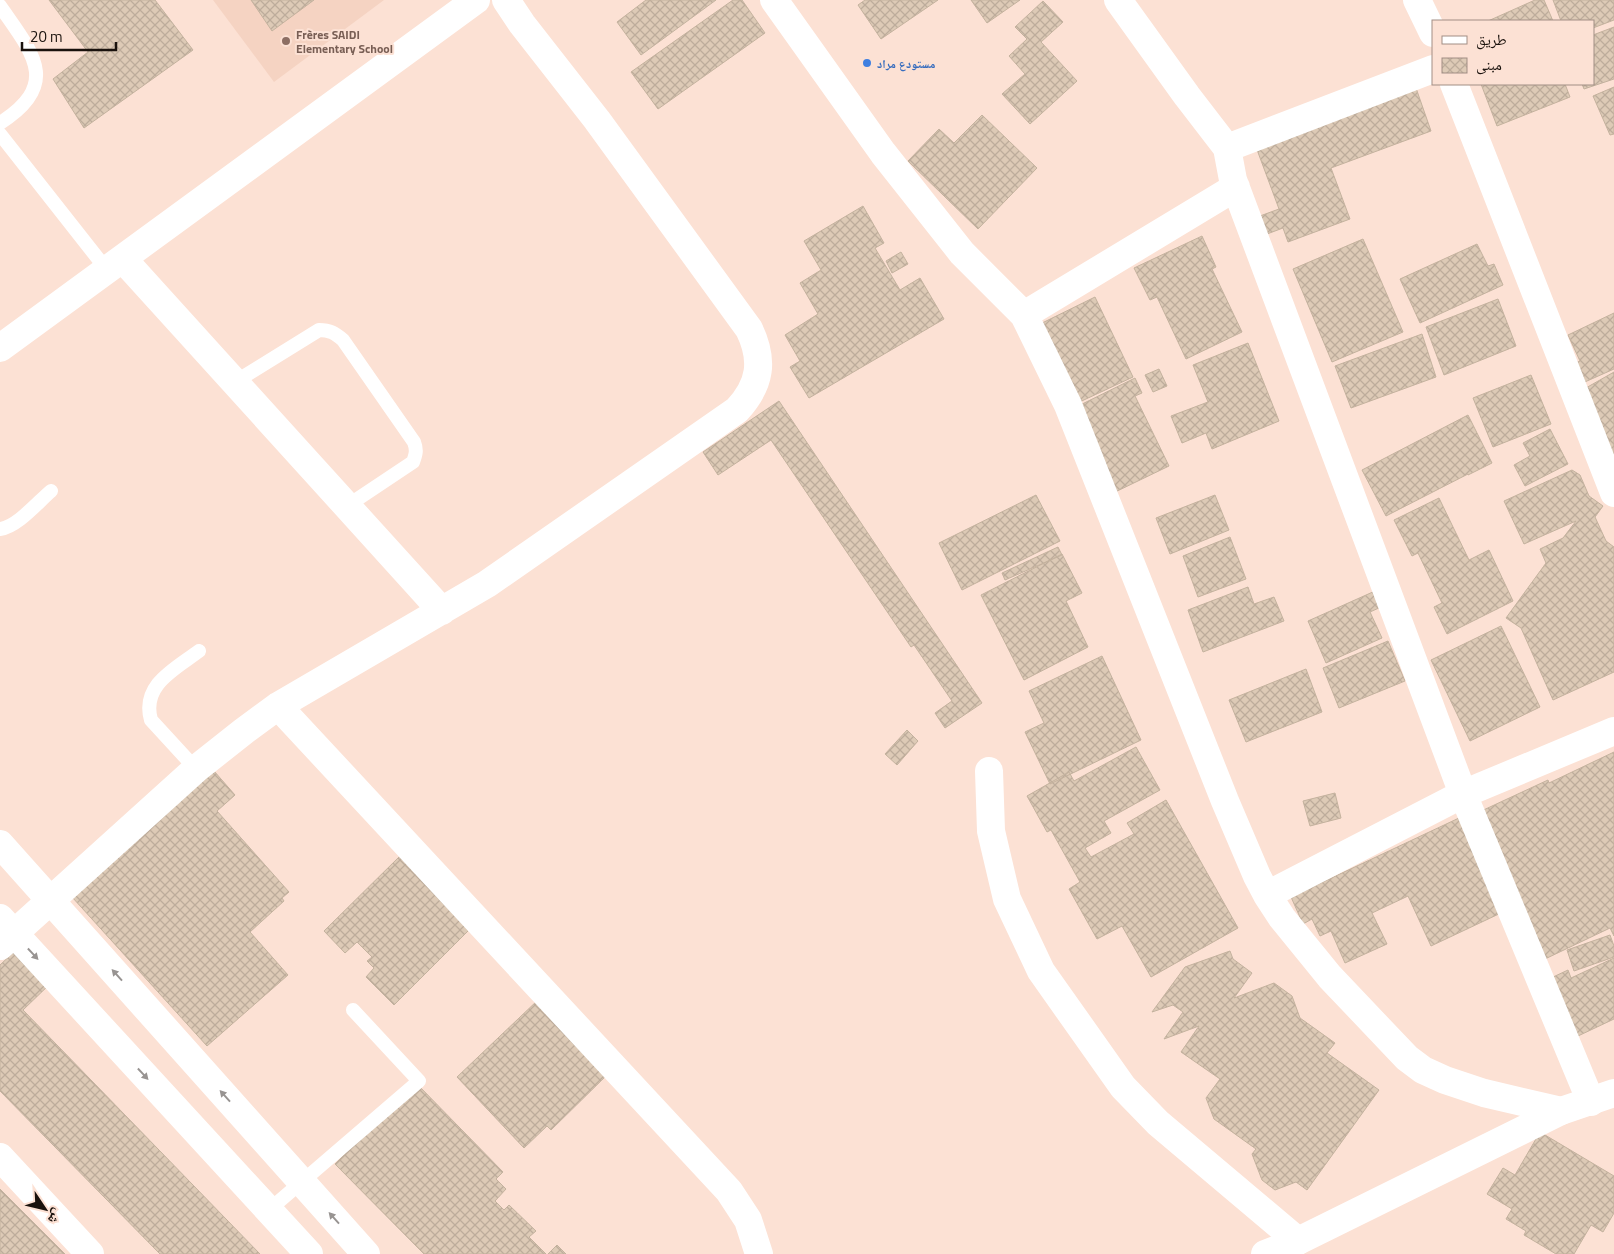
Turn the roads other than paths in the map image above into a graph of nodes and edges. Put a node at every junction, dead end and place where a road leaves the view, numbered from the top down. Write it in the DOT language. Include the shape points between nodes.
graph roads {
  1 [pos="476,0"];
  2 [pos="506,0"];
  3 [pos="774,0"];
  4 [pos="1118,0"];
  5 [pos="1417,0"];
  6 [pos="0,6"];
  7 [pos="1432,31"];
  8 [pos="1432,69"];
  9 [pos="1454,85"];
  10 [pos="0,123"];
  11 [pos="0,134"];
  12 [pos="1227,148"];
  13 [pos="1236,187"];
  14 [pos="115,264"];
  15 [pos="1024,316"];
  16 [pos="0,348"];
  17 [pos="235,382"];
  18 [pos="51,491"];
  19 [pos="1614,492"];
  20 [pos="347,506"];
  21 [pos="0,529"];
  22 [pos="442,611"];
  23 [pos="200,651"];
  24 [pos="278,706"];
  25 [pos="1614,731"];
  26 [pos="196,769"];
  27 [pos="989,771"];
  28 [pos="1464,794"];
  29 [pos="0,844"];
  30 [pos="1267,896"];
  31 [pos="50,901"];
  32 [pos="5,933"];
  33 [pos="353,1010"];
  34 [pos="1602,1097"];
  35 [pos="1561,1111"];
  36 [pos="0,1156"];
  37 [pos="302,1182"];
  38 [pos="269,1210"];
  39 [pos="1298,1241"];
  40 [pos="90,1254"];
  41 [pos="309,1254"];
  42 [pos="366,1254"];
  43 [pos="759,1254"];
  44 [pos="1265,1254"];
  1 -- 14 [label="street"];
  2 -- 22 [label="street" via="598,120 749,329 758,358 758,374 754,388 737,410"];
  3 -- 15 [label="street" via="883,153 962,254"];
  4 -- 12 [label="street"];
  5 -- 7 [label="street"];
  6 -- 10 [label="lane" via="28,47 36,71 35,83 25,105"];
  8 -- 12 [label="street"];
  9 -- 19 [label="street"];
  11 -- 14 [label="lane"];
  12 -- 13 [label="street"];
  13 -- 15 [label="street"];
  13 -- 28 [label="street"];
  14 -- 16 [label="street"];
  14 -- 17 [label="street"];
  15 -- 30 [label="street" via="1068,405 1225,801"];
  17 -- 20 [label="street"];
  17 -- 20 [label="lane" via="319,330 335,333 343,340 416,448 413,462"];
  18 -- 21 [label="lane" via="16,522"];
  20 -- 22 [label="street"];
  22 -- 24 [label="street"];
  23 -- 26 [label="lane" via="157,684 148,702 151,720"];
  24 -- 26 [label="street"];
  24 -- 43 [label="street" via="729,1191 748,1220"];
  25 -- 28 [label="street"];
  26 -- 31 [label="street"];
  27 -- 39 [label="street" via="991,830 1007,899 1041,971 1122,1087 1158,1123"];
  28 -- 30 [label="street"];
  28 -- 34 [label="street"];
  29 -- 31 [label="street"];
  30 -- 35 [label="street" via="1330,977 1407,1058 1423,1070 1484,1093"];
  31 -- 32 [label="street"];
  37 -- 31 [label="street, one-way"];
  32 -- 38 [label="street, one-way"];
  33 -- 37 [label="lane" via="419,1081"];
  34 -- 35 [label="street"];
  35 -- 39 [label="street"];
  36 -- 40 [label="street"];
  37 -- 38 [label="lane"];
  42 -- 37 [label="street, one-way"];
  38 -- 41 [label="street"];
  39 -- 44 [label="street"];
}
